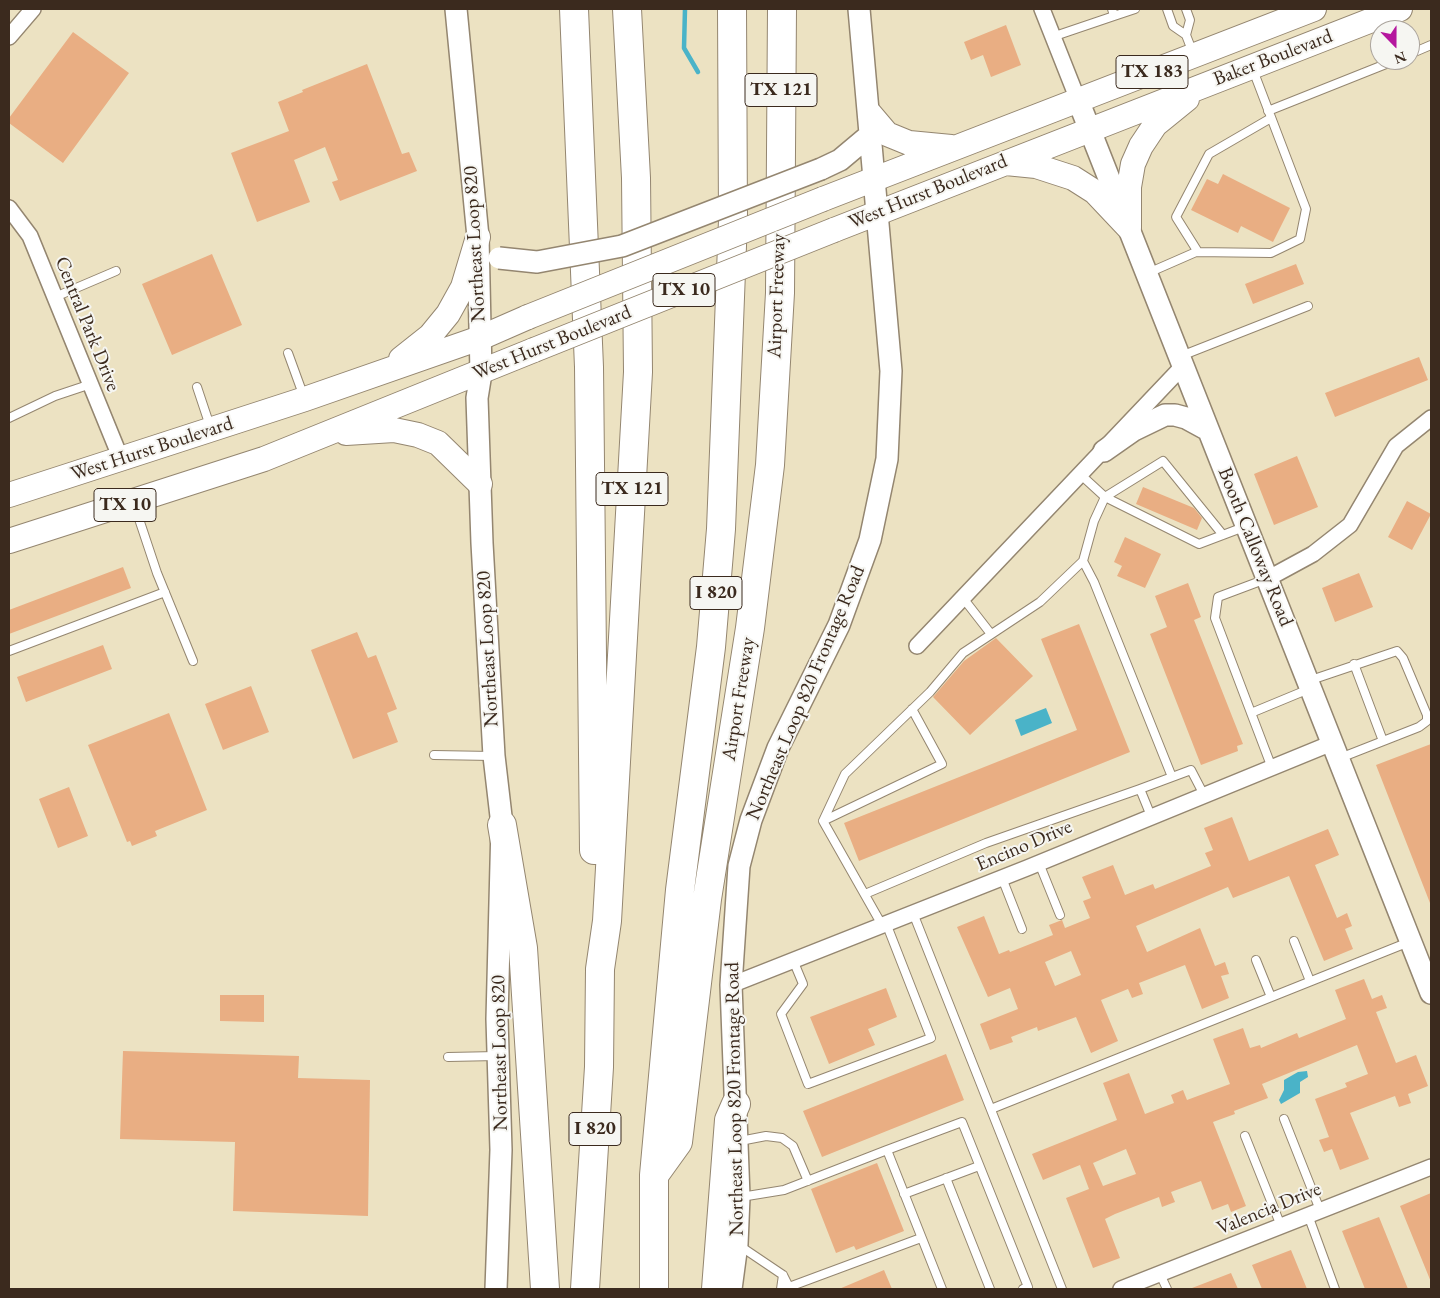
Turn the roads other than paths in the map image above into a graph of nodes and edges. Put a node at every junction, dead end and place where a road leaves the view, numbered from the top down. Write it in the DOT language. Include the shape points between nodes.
graph roads {
  1 [pos="33,9"];
  2 [pos="456,9"];
  3 [pos="574,9"];
  4 [pos="627,9"];
  5 [pos="732,9"];
  6 [pos="782,9"];
  7 [pos="860,9"];
  8 [pos="1042,9"];
  9 [pos="1136,9"];
  10 [pos="1167,9"];
  11 [pos="1186,9"];
  12 [pos="1314,9"];
  13 [pos="1400,9"];
  14 [pos="1113,12"];
  15 [pos="9,37"];
  16 [pos="1052,37"];
  17 [pos="1190,45"];
  18 [pos="1251,66"];
  19 [pos="1373,70"];
  20 [pos="1212,81"];
  21 [pos="1078,100"];
  22 [pos="1270,115"];
  23 [pos="870,124"];
  24 [pos="1089,129"];
  25 [pos="955,148"];
  26 [pos="1004,162"];
  27 [pos="875,178"];
  28 [pos="9,208"];
  29 [pos="878,212"];
  30 [pos="1128,228"];
  31 [pos="478,238"];
  32 [pos="1198,252"];
  33 [pos="116,271"];
  34 [pos="1146,274"];
  35 [pos="55,297"];
  36 [pos="1308,306"];
  37 [pos="480,338"];
  38 [pos="288,353"];
  39 [pos="1181,361"];
  40 [pos="480,373"];
  41 [pos="376,374"];
  42 [pos="90,384"];
  43 [pos="196,387"];
  44 [pos="305,399"];
  45 [pos="9,418"];
  46 [pos="1431,418"];
  47 [pos="1208,430"];
  48 [pos="211,431"];
  49 [pos="329,434"];
  50 [pos="1104,451"];
  51 [pos="121,459"];
  52 [pos="1081,475"];
  53 [pos="480,484"];
  54 [pos="9,495"];
  55 [pos="1105,497"];
  56 [pos="134,502"];
  57 [pos="1246,526"];
  58 [pos="1223,535"];
  59 [pos="9,541"];
  60 [pos="1084,561"];
  61 [pos="1267,579"];
  62 [pos="166,592"];
  63 [pos="963,598"];
  64 [pos="991,634"];
  65 [pos="917,646"];
  66 [pos="9,651"];
  67 [pos="193,661"];
  68 [pos="1354,664"];
  69 [pos="1309,684"];
  70 [pos="912,709"];
  71 [pos="1251,712"];
  72 [pos="1383,741"];
  73 [pos="1335,751"];
  74 [pos="434,755"];
  75 [pos="494,756"];
  76 [pos="1272,768"];
  77 [pos="1172,777"];
  78 [pos="1140,789"];
  79 [pos="1204,795"];
  80 [pos="1151,816"];
  81 [pos="823,821"];
  82 [pos="502,826"];
  83 [pos="1039,863"];
  84 [pos="1002,878"];
  85 [pos="864,894"];
  86 [pos="913,913"];
  87 [pos="1060,915"];
  88 [pos="884,924"];
  89 [pos="1022,929"];
  90 [pos="1294,941"];
  91 [pos="1411,941"];
  92 [pos="793,960"];
  93 [pos="1256,960"];
  94 [pos="600,969"];
  95 [pos="1310,981"];
  96 [pos="731,985"];
  97 [pos="1431,993"];
  98 [pos="1271,997"];
  99 [pos="499,1056"];
  100 [pos="448,1057"];
  101 [pos="736,1104"];
  102 [pos="991,1109"];
  103 [pos="1284,1119"];
  104 [pos="1245,1136"];
  105 [pos="738,1141"];
  106 [pos="887,1150"];
  107 [pos="979,1166"];
  108 [pos="1431,1166"];
  109 [pos="654,1175"];
  110 [pos="946,1178"];
  111 [pos="808,1181"];
  112 [pos="904,1194"];
  113 [pos="739,1197"];
  114 [pos="1314,1213"];
  115 [pos="1281,1226"];
  116 [pos="921,1238"];
  117 [pos="737,1244"];
  118 [pos="1160,1274"];
  119 [pos="496,1289"];
  120 [pos="545,1289"];
  121 [pos="585,1289"];
  122 [pos="654,1289"];
  123 [pos="716,1289"];
  124 [pos="732,1289"];
  125 [pos="787,1289"];
  126 [pos="942,1289"];
  127 [pos="990,1289"];
  128 [pos="1023,1289"];
  129 [pos="1062,1289"];
  130 [pos="1120,1289"];
  131 [pos="1167,1289"];
  132 [pos="1335,1289"];
  1 -- 15 [label="street"];
  2 -- 31 [label="main road, Northeast Loop 820"];
  3 -- 94 [label="highway, I 820" via="589,367 595,921"];
  4 -- 94 [label="highway, TX 121" via="636,178 638,372 607,921"];
  5 -- 109 [label="highway, I 820" via="733,220 721,529 711,647 680,890"];
  6 -- 109 [label="highway, Airport Freeway / TX 121" via="780,292 770,465 750,628 707,899 678,1142"];
  7 -- 23 [label="main road, Northeast Loop 820 Frontage Road"];
  8 -- 16 [label="street"];
  9 -- 14 [label="lane"];
  10 -- 17 [label="lane" via="1174,26"];
  11 -- 17 [label="lane" via="1190,20"];
  12 -- 17 [label="main road, Baker Boulevard / TX 183"];
  13 -- 18 [label="main road, Baker Boulevard / TX 183"];
  14 -- 16 [label="lane"];
  16 -- 21 [label="street"];
  17 -- 21 [label="main road, Baker Boulevard / TX 183"];
  18 -- 20 [label="main road, Baker Boulevard / TX 183"];
  18 -- 22 [label="lane"];
  19 -- 22 [label="lane"];
  20 -- 24 [label="main road, Baker Boulevard / TX 10"];
  20 -- 30 [label="main road" via="1172,109 1155,125 1141,146 1133,164"];
  21 -- 24 [label="main road, Booth Calloway Road"];
  21 -- 25 [label="main road, West Hurst Boulevard / TX 183"];
  22 -- 32 [label="lane" via="1209,154 1176,217"];
  22 -- 32 [label="lane" via="1306,209 1300,240 1271,253"];
  23 -- 25 [label="main road" via="909,142"];
  23 -- 27 [label="main road, Northeast Loop 820 Frontage Road"];
  23 -- 31 [label="main road, bridge" via="840,160 622,246 537,262 499,258 485,252"];
  24 -- 26 [label="main road, West Hurst Boulevard / TX 10"];
  24 -- 30 [label="main road, Booth Calloway Road"];
  25 -- 27 [label="main road, West Hurst Boulevard / TX 183"];
  26 -- 29 [label="main road, West Hurst Boulevard / TX 10"];
  26 -- 30 [label="main road" via="1036,166 1074,178 1095,192"];
  27 -- 29 [label="main road, Northeast Loop 820 Frontage Road"];
  27 -- 37 [label="main road, West Hurst Boulevard / TX 183, bridge"];
  28 -- 35 [label="street, Central Park Drive" via="30,236"];
  29 -- 40 [label="main road, West Hurst Boulevard / TX 10, bridge"];
  29 -- 96 [label="main road, Northeast Loop 820 Frontage Road" via="891,371 887,459 870,540 839,625 778,748 750,820 739,866"];
  30 -- 34 [label="main road, Booth Calloway Road"];
  31 -- 37 [label="main road, Northeast Loop 820"];
  31 -- 41 [label="main road" via="463,287 443,320 419,345"];
  32 -- 34 [label="lane"];
  33 -- 35 [label="lane"];
  34 -- 39 [label="main road, Booth Calloway Road"];
  35 -- 42 [label="street, Central Park Drive"];
  36 -- 39 [label="lane"];
  37 -- 40 [label="main road, Northeast Loop 820"];
  37 -- 41 [label="main road, West Hurst Boulevard / TX 10"];
  38 -- 44 [label="lane"];
  39 -- 47 [label="main road, Booth Calloway Road"];
  39 -- 50 [label="street"];
  40 -- 49 [label="main road, West Hurst Boulevard / TX 10"];
  40 -- 53 [label="main road, Northeast Loop 820" via="477,398"];
  41 -- 44 [label="main road, West Hurst Boulevard / TX 10"];
  42 -- 45 [label="lane"];
  42 -- 51 [label="street, Central Park Drive"];
  43 -- 48 [label="lane"];
  44 -- 48 [label="main road, West Hurst Boulevard / TX 10"];
  46 -- 61 [label="street" via="1396,446 1350,525 1313,554"];
  47 -- 50 [label="main road" via="1181,416 1165,416 1134,430"];
  47 -- 57 [label="main road, Booth Calloway Road"];
  48 -- 51 [label="main road, West Hurst Boulevard / TX 10"];
  49 -- 53 [label="main road" via="394,430 418,435 438,443"];
  49 -- 56 [label="main road, West Hurst Boulevard / TX 10"];
  50 -- 52 [label="street"];
  51 -- 54 [label="main road, West Hurst Boulevard / TX 10"];
  52 -- 55 [label="lane"];
  52 -- 63 [label="street"];
  53 -- 75 [label="main road, Northeast Loop 820"];
  55 -- 58 [label="lane" via="1199,544"];
  55 -- 58 [label="lane" via="1163,461"];
  55 -- 60 [label="lane" via="1094,521"];
  56 -- 59 [label="main road, West Hurst Boulevard / TX 10"];
  56 -- 62 [label="lane"];
  57 -- 58 [label="lane"];
  57 -- 61 [label="main road, Booth Calloway Road"];
  60 -- 64 [label="lane" via="1040,602"];
  60 -- 77 [label="lane"];
  61 -- 69 [label="main road, Booth Calloway Road"];
  61 -- 71 [label="lane" via="1218,597 1215,618"];
  62 -- 66 [label="lane"];
  62 -- 67 [label="lane"];
  63 -- 64 [label="lane"];
  63 -- 65 [label="street"];
  64 -- 70 [label="lane" via="963,654"];
  68 -- 69 [label="lane"];
  68 -- 72 [label="lane"];
  68 -- 72 [label="lane" via="1397,651 1427,715 1427,721 1419,728"];
  69 -- 71 [label="lane"];
  69 -- 73 [label="main road, Booth Calloway Road"];
  70 -- 81 [label="lane" via="845,774"];
  70 -- 81 [label="lane" via="942,764"];
  71 -- 76 [label="lane"];
  72 -- 73 [label="lane"];
  73 -- 76 [label="street, Encino Drive"];
  73 -- 91 [label="main road, Booth Calloway Road"];
  74 -- 75 [label="lane"];
  75 -- 82 [label="main road, Northeast Loop 820"];
  76 -- 79 [label="street, Encino Drive"];
  77 -- 78 [label="lane"];
  77 -- 79 [label="lane" via="1191,770"];
  78 -- 80 [label="lane"];
  78 -- 85 [label="lane" via="986,843"];
  79 -- 80 [label="street, Encino Drive"];
  80 -- 83 [label="street, Encino Drive"];
  81 -- 85 [label="lane"];
  82 -- 99 [label="main road, Northeast Loop 820"];
  82 -- 120 [label="highway" via="523,948"];
  83 -- 84 [label="street, Encino Drive"];
  83 -- 87 [label="lane"];
  84 -- 86 [label="street, Encino Drive"];
  84 -- 89 [label="lane"];
  85 -- 88 [label="lane"];
  86 -- 88 [label="street, Encino Drive"];
  86 -- 102 [label="lane"];
  88 -- 92 [label="street, Encino Drive"];
  88 -- 92 [label="lane" via="931,1038 808,1084 781,1014 803,984"];
  90 -- 95 [label="lane"];
  91 -- 95 [label="lane"];
  91 -- 97 [label="main road, Booth Calloway Road"];
  92 -- 96 [label="street, Encino Drive"];
  93 -- 98 [label="lane"];
  94 -- 121 [label="highway, I 820" via="598,1067"];
  95 -- 98 [label="lane"];
  96 -- 101 [label="main road, Northeast Loop 820 Frontage Road"];
  98 -- 102 [label="lane"];
  99 -- 100 [label="lane"];
  99 -- 119 [label="main road, Northeast Loop 820" via="501,1150"];
  101 -- 105 [label="main road, Northeast Loop 820 Frontage Road"];
  101 -- 123 [label="highway" via="729,1120"];
  102 -- 129 [label="lane"];
  103 -- 114 [label="lane"];
  104 -- 115 [label="lane"];
  105 -- 111 [label="lane" via="766,1136 782,1138 793,1146"];
  105 -- 113 [label="main road, Northeast Loop 820 Frontage Road"];
  106 -- 107 [label="lane" via="962,1122"];
  106 -- 111 [label="lane"];
  106 -- 112 [label="lane"];
  107 -- 110 [label="lane"];
  107 -- 128 [label="lane" via="1028,1287"];
  108 -- 114 [label="street, Valencia Drive"];
  109 -- 122 [label="highway, I 820"];
  110 -- 112 [label="lane"];
  110 -- 127 [label="lane"];
  111 -- 113 [label="lane" via="784,1190"];
  112 -- 116 [label="lane"];
  113 -- 117 [label="main road, Northeast Loop 820 Frontage Road"];
  114 -- 115 [label="street, Valencia Drive"];
  114 -- 132 [label="lane"];
  115 -- 118 [label="street, Valencia Drive"];
  116 -- 125 [label="lane"];
  116 -- 126 [label="lane"];
  117 -- 124 [label="main road, Northeast Loop 820 Frontage Road"];
  117 -- 125 [label="lane" via="783,1275"];
  118 -- 130 [label="street, Valencia Drive"];
  118 -- 131 [label="lane"];
}
